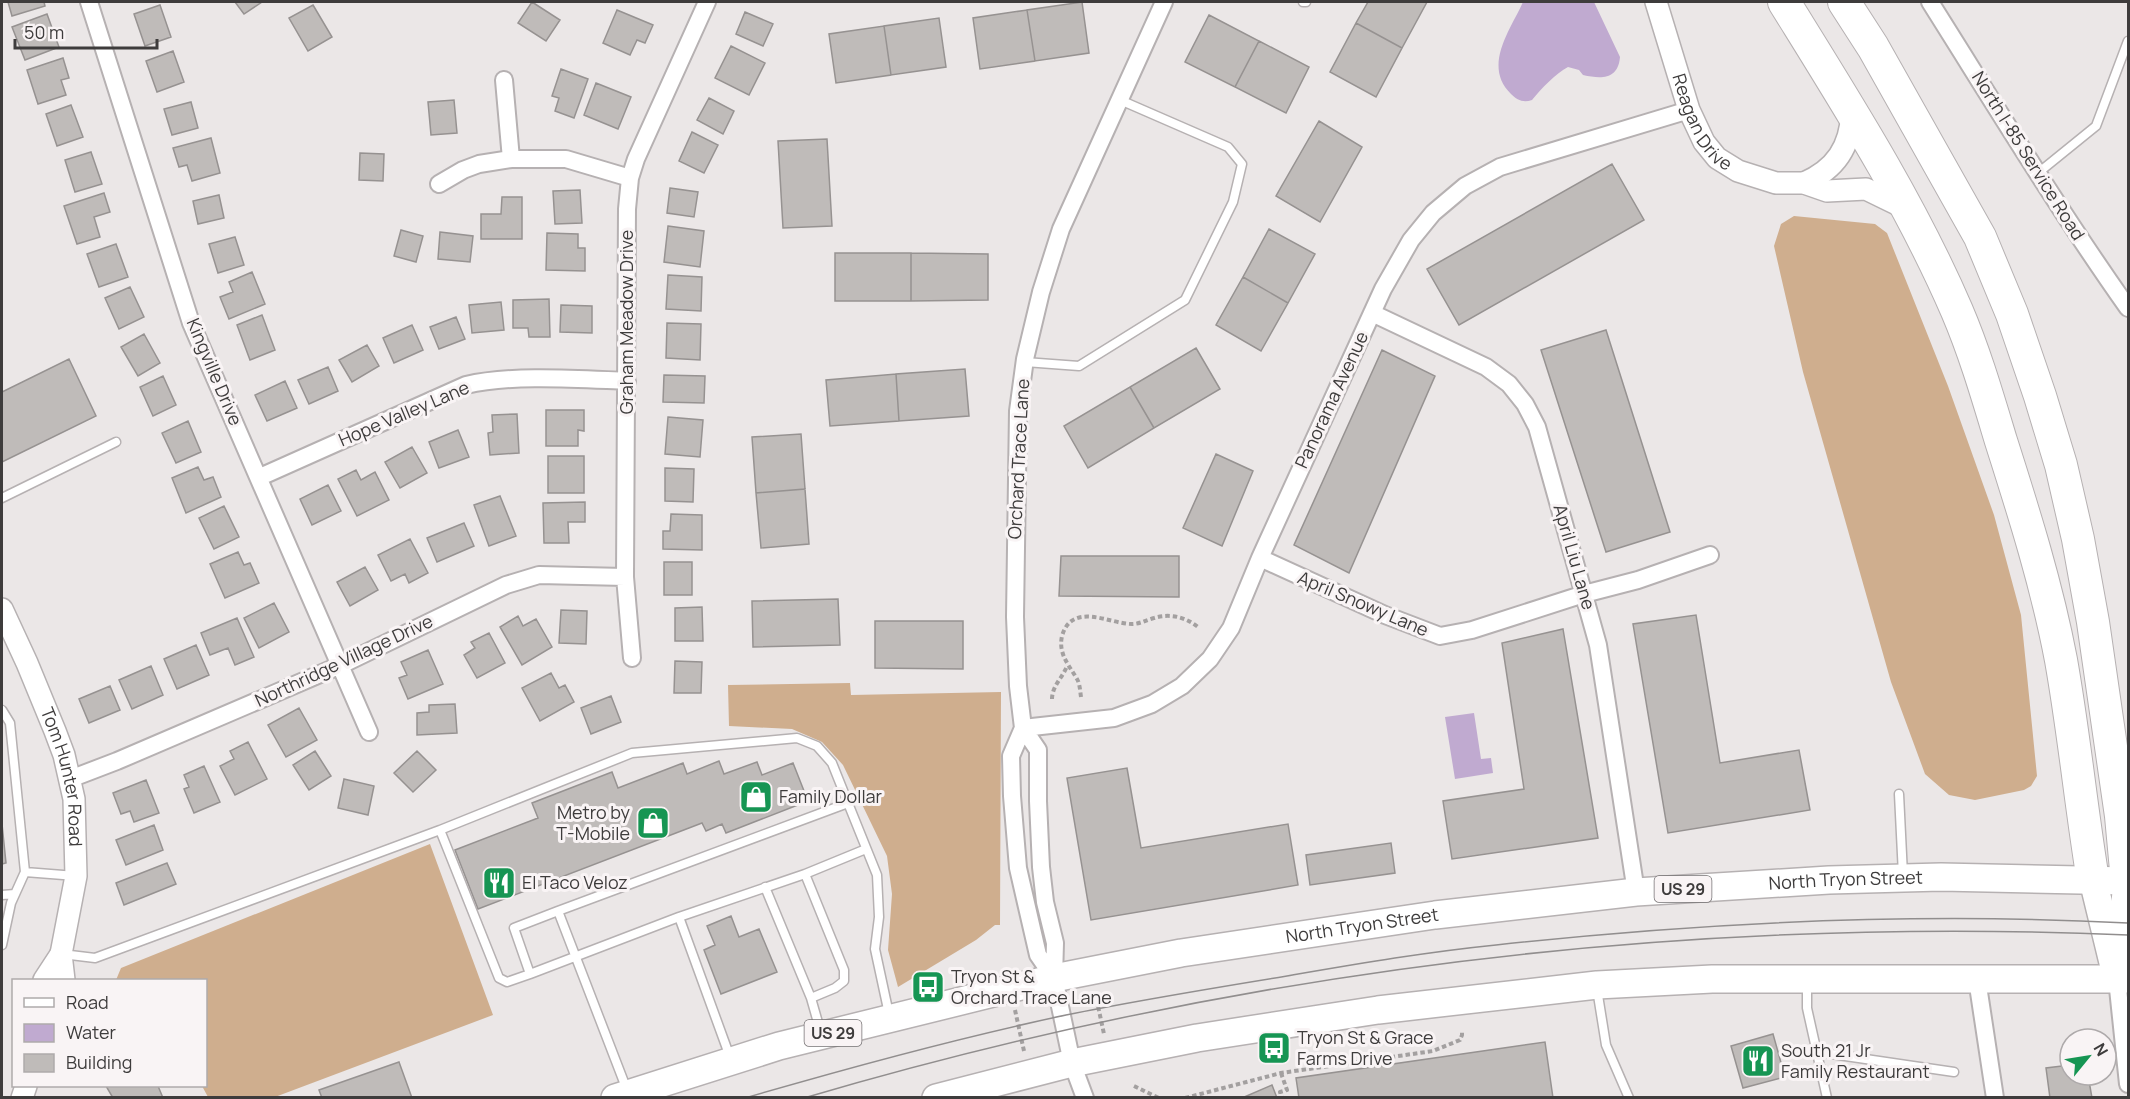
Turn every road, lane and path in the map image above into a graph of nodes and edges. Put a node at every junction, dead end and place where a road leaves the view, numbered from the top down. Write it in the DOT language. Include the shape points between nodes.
graph roads {
  1 [pos="89,2"];
  2 [pos="706,2"];
  3 [pos="1164,2"];
  4 [pos="1656,2"];
  5 [pos="1784,2"];
  6 [pos="1844,2"];
  7 [pos="1930,2"];
  8 [pos="2128,41"];
  9 [pos="504,80"];
  10 [pos="1120,100"];
  11 [pos="1689,110"];
  12 [pos="1852,113"];
  13 [pos="511,159"];
  14 [pos="2038,173"];
  15 [pos="630,178"];
  16 [pos="1804,183"];
  17 [pos="440,184"];
  18 [pos="1907,210"];
  19 [pos="2128,308"];
  20 [pos="1372,313"];
  21 [pos="1025,362"];
  22 [pos="627,381"];
  23 [pos="116,442"];
  24 [pos="260,477"];
  25 [pos="2,498"];
  26 [pos="1710,555"];
  27 [pos="1260,558"];
  28 [pos="625,577"];
  29 [pos="1584,594"];
  30 [pos="2,609"];
  31 [pos="1198,627"];
  32 [pos="632,658"];
  33 [pos="341,665"];
  34 [pos="1067,665"];
  35 [pos="1081,697"];
  36 [pos="1052,699"];
  37 [pos="2,710"];
  38 [pos="1023,728"];
  39 [pos="369,732"];
  40 [pos="70,779"];
  41 [pos="1899,794"];
  42 [pos="848,803"];
  43 [pos="2125,820"];
  44 [pos="440,830"];
  45 [pos="867,849"];
  46 [pos="26,872"];
  47 [pos="805,874"];
  48 [pos="76,876"];
  49 [pos="1903,878"];
  50 [pos="2093,880"];
  51 [pos="2128,881"];
  52 [pos="765,887"];
  53 [pos="1636,892"];
  54 [pos="15,894"];
  55 [pos="2,895"];
  56 [pos="558,911"];
  57 [pos="679,917"];
  58 [pos="2,945"];
  59 [pos="61,954"];
  60 [pos="576,956"];
  61 [pos="530,974"];
  62 [pos="1054,978"];
  63 [pos="45,979"];
  64 [pos="64,979"];
  65 [pos="1807,979"];
  66 [pos="1977,979"];
  67 [pos="2123,979"];
  68 [pos="1597,985"];
  69 [pos="1095,991"];
  70 [pos="812,998"];
  71 [pos="1012,1001"];
  72 [pos="890,1019"];
  73 [pos="1462,1030"];
  74 [pos="821,1036"];
  75 [pos="1106,1043"];
  76 [pos="1024,1051"];
  77 [pos="1818,1052"];
  78 [pos="732,1060"];
  79 [pos="1072,1063"];
  80 [pos="1954,1072"];
  81 [pos="1281,1073"];
  82 [pos="2128,1084"];
  83 [pos="1134,1086"];
  84 [pos="622,1095"];
  85 [pos="936,1098"];
  86 [pos="1085,1098"];
  87 [pos="1159,1098"];
  88 [pos="1185,1098"];
  89 [pos="1282,1098"];
  90 [pos="1629,1098"];
  91 [pos="1827,1098"];
  92 [pos="1995,1098"];
  1 -- 24 [label="street, Kingville Drive" via="191,323"];
  2 -- 15 [label="street, Graham Meadow Drive"];
  3 -- 10 [label="street, Orchard Trace Lane"];
  4 -- 11 [label="street, Reagan Drive"];
  5 -- 12 [label="highway"];
  6 -- 43 [label="highway" via="1980,237 2040,396 2078,539"];
  7 -- 14 [label="street, North I-85 Service Road"];
  8 -- 14 [label="lane" via="2096,126"];
  9 -- 13 [label="street"];
  10 -- 21 [label="street, Orchard Trace Lane" via="1061,229"];
  10 -- 21 [label="lane" via="1228,147 1242,164 1233,202 1185,300 1079,366"];
  11 -- 16 [label="street, Reagan Drive" via="1704,142 1731,167 1776,183"];
  11 -- 20 [label="street, Panorama Avenue" via="1500,167 1465,186 1433,213 1411,240"];
  12 -- 16 [label="street, Reagan Drive" via="1851,133 1832,167"];
  12 -- 18 [label="highway"];
  13 -- 15 [label="street" via="567,159"];
  13 -- 17 [label="street" via="479,164"];
  14 -- 19 [label="street, North I-85 Service Road"];
  15 -- 22 [label="street, Graham Meadow Drive"];
  16 -- 18 [label="street, Reagan Drive" via="1827,191 1866,189"];
  18 -- 50 [label="highway" via="1958,313 2032,543 2061,662"];
  20 -- 27 [label="street, Panorama Avenue"];
  20 -- 29 [label="street, April Liu Lane" via="1486,367 1509,384 1525,404 1537,427"];
  21 -- 38 [label="street, Orchard Trace Lane" via="1017,429 1014,617"];
  22 -- 24 [label="street, Hope Valley Lane" via="516,380 465,385"];
  22 -- 28 [label="street, Graham Meadow Drive"];
  23 -- 25 [label="lane"];
  24 -- 33 [label="street, Kingville Drive"];
  26 -- 29 [label="street, April Snowy Lane"];
  27 -- 29 [label="street, April Snowy Lane" via="1440,636 1472,630"];
  27 -- 38 [label="street, Panorama Avenue" via="1231,628 1210,658 1182,686 1152,704 1114,718"];
  28 -- 32 [label="street, Graham Meadow Drive"];
  28 -- 33 [label="street, Northridge Village Drive" via="559,574 524,578"];
  29 -- 53 [label="street, April Liu Lane" via="1598,645"];
  30 -- 40 [label="street, Tom Hunter Road" via="55,731"];
  31 -- 34 [label="path" via="1176,616 1136,624 1083,616 1066,628 1062,638"];
  33 -- 39 [label="street, Kingville Drive"];
  33 -- 40 [label="street, Northridge Village Drive"];
  34 -- 35 [label="path" via="1077,679"];
  34 -- 36 [label="path"];
  37 -- 46 [label="lane" via="10,723"];
  38 -- 62 [label="street, Orchard Trace Lane" via="1038,750 1041,867 1055,943"];
  38 -- 62 [label="street, Orchard Trace Lane" via="1011,756 1018,868 1038,955"];
  40 -- 48 [label="street, Tom Hunter Road"];
  41 -- 49 [label="lane"];
  42 -- 44 [label="lane" via="832,763 817,746 796,738 632,753"];
  42 -- 45 [label="lane"];
  42 -- 56 [label="lane"];
  43 -- 51 [label="highway"];
  44 -- 59 [label="lane" via="95,958"];
  44 -- 61 [label="lane" via="499,978 507,982"];
  45 -- 47 [label="lane"];
  45 -- 72 [label="lane" via="877,875 879,917 875,949"];
  46 -- 48 [label="lane"];
  46 -- 54 [label="lane"];
  47 -- 52 [label="lane"];
  47 -- 70 [label="lane" via="844,970 843,981"];
  48 -- 59 [label="street, Tom Hunter Road"];
  49 -- 50 [label="main road, North Tryon Street / US 29"];
  49 -- 53 [label="main road, North Tryon Street / US 29"];
  50 -- 51 [label="main road, North Tryon Street / US 29"];
  50 -- 67 [label="main road"];
  51 -- 67 [label="main road"];
  52 -- 57 [label="lane"];
  52 -- 70 [label="lane"];
  53 -- 62 [label="main road, North Tryon Street / US 29" via="1347,928 1181,953"];
  54 -- 55 [label="lane"];
  54 -- 58 [label="lane"];
  56 -- 60 [label="lane"];
  56 -- 61 [label="lane" via="514,928"];
  57 -- 60 [label="lane"];
  57 -- 78 [label="lane"];
  59 -- 63 [label="street, Tom Hunter Road"];
  59 -- 64 [label="street, Tom Hunter Road"];
  60 -- 61 [label="lane"];
  60 -- 84 [label="lane"];
  62 -- 72 [label="main road, North Tryon Street / US 29"];
  62 -- 79 [label="street, Orchard Trace Lane"];
  65 -- 66 [label="main road"];
  65 -- 68 [label="main road"];
  65 -- 77 [label="lane" via="1807,1008"];
  66 -- 67 [label="main road"];
  66 -- 92 [label="street"];
  67 -- 82 [label="street"];
  68 -- 79 [label="main road" via="1355,1014 1197,1038"];
  68 -- 90 [label="lane" via="1606,1045"];
  69 -- 75 [label="path"];
  70 -- 74 [label="lane"];
  71 -- 76 [label="path"];
  72 -- 74 [label="main road, North Tryon Street / US 29"];
  73 -- 81 [label="path" via="1460,1040 1433,1051"];
  74 -- 78 [label="main road, North Tryon Street / US 29"];
  77 -- 80 [label="lane"];
  77 -- 91 [label="lane"];
  78 -- 84 [label="main road, North Tryon Street / US 29"];
  79 -- 85 [label="main road"];
  79 -- 86 [label="street, Orchard Trace Lane"];
  81 -- 88 [label="path"];
  81 -- 89 [label="path" via="1287,1090 1280,1092"];
  83 -- 87 [label="path"];
}
